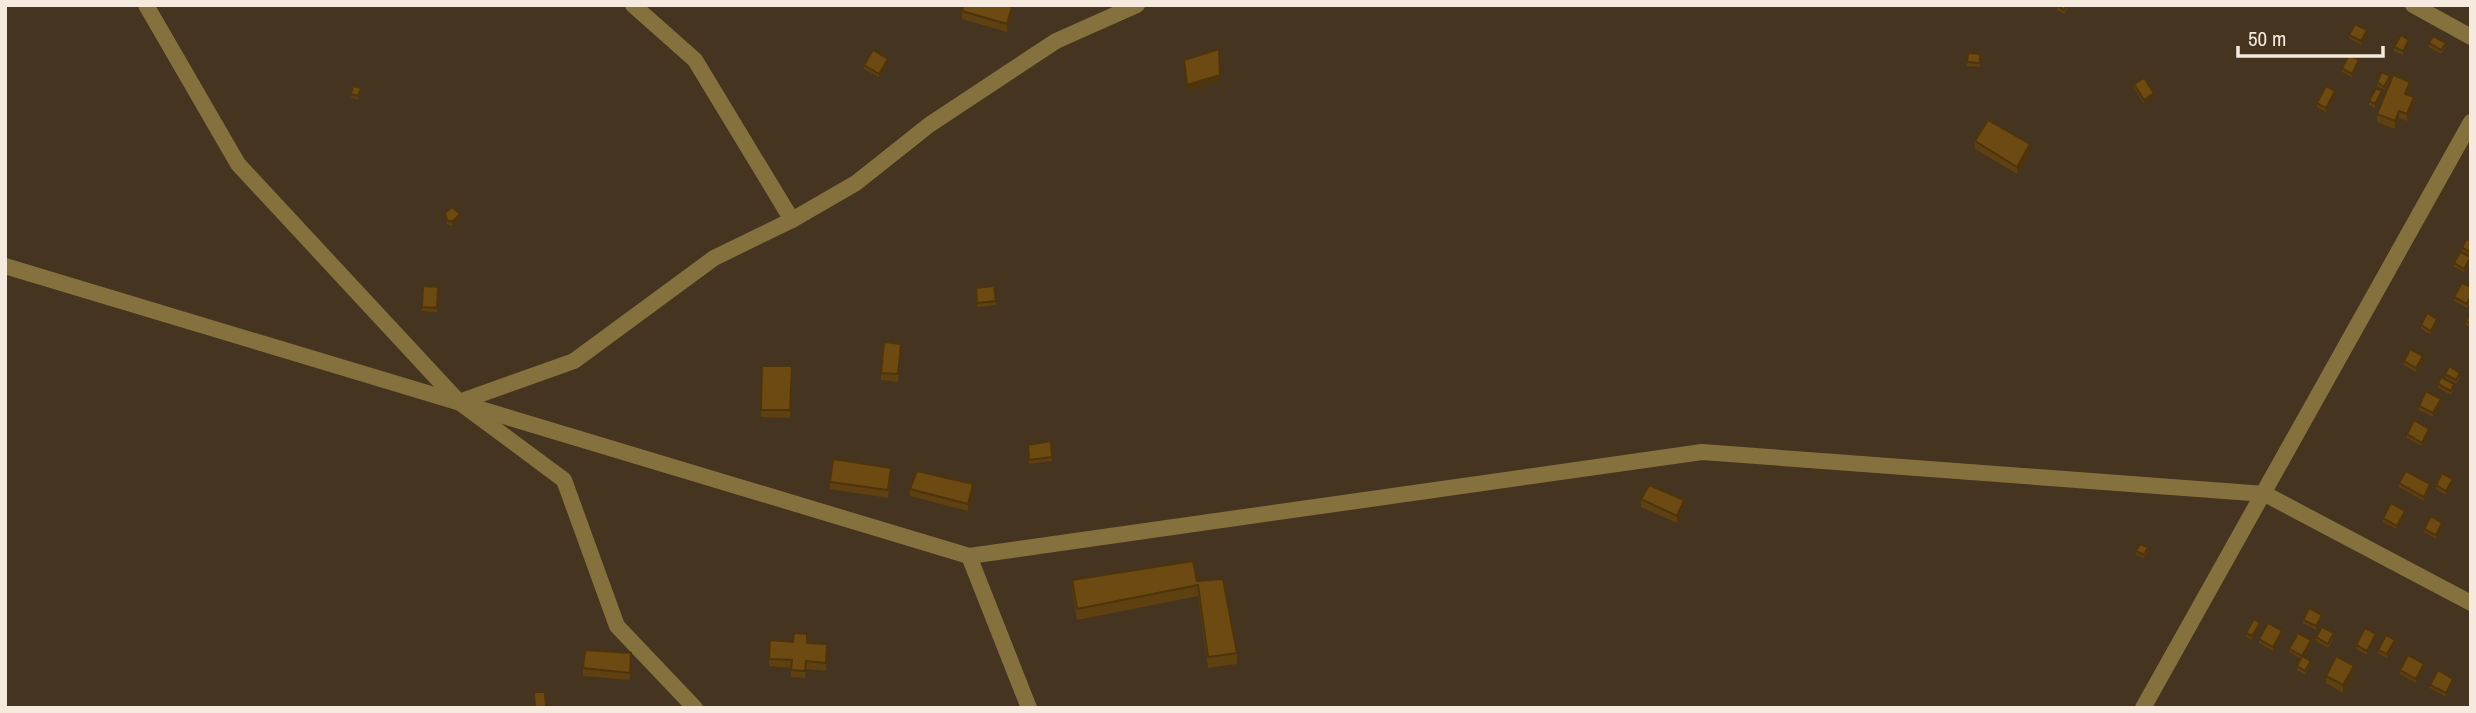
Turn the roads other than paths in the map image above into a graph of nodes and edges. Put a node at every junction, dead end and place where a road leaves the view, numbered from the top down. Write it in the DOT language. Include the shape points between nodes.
graph roads {
  1 [pos="146,5"];
  2 [pos="633,5"];
  3 [pos="1137,5"];
  4 [pos="2413,5"];
  5 [pos="2471,37"];
  6 [pos="2471,122"];
  7 [pos="792,220"];
  8 [pos="5,266"];
  9 [pos="460,402"];
  10 [pos="2264,494"];
  11 [pos="969,556"];
  12 [pos="2471,603"];
  13 [pos="695,708"];
  14 [pos="1029,708"];
  15 [pos="2143,708"];
  1 -- 9 [label="street" via="238,164"];
  2 -- 7 [label="street" via="695,60"];
  3 -- 7 [label="street" via="1056,41 929,125 856,183"];
  4 -- 5 [label="street"];
  6 -- 10 [label="street"];
  7 -- 9 [label="street" via="714,258 574,361"];
  8 -- 9 [label="street"];
  9 -- 11 [label="street"];
  9 -- 13 [label="street" via="564,480 617,625"];
  10 -- 11 [label="street" via="1702,452"];
  10 -- 12 [label="street"];
  10 -- 15 [label="street"];
  11 -- 14 [label="street"];
}
